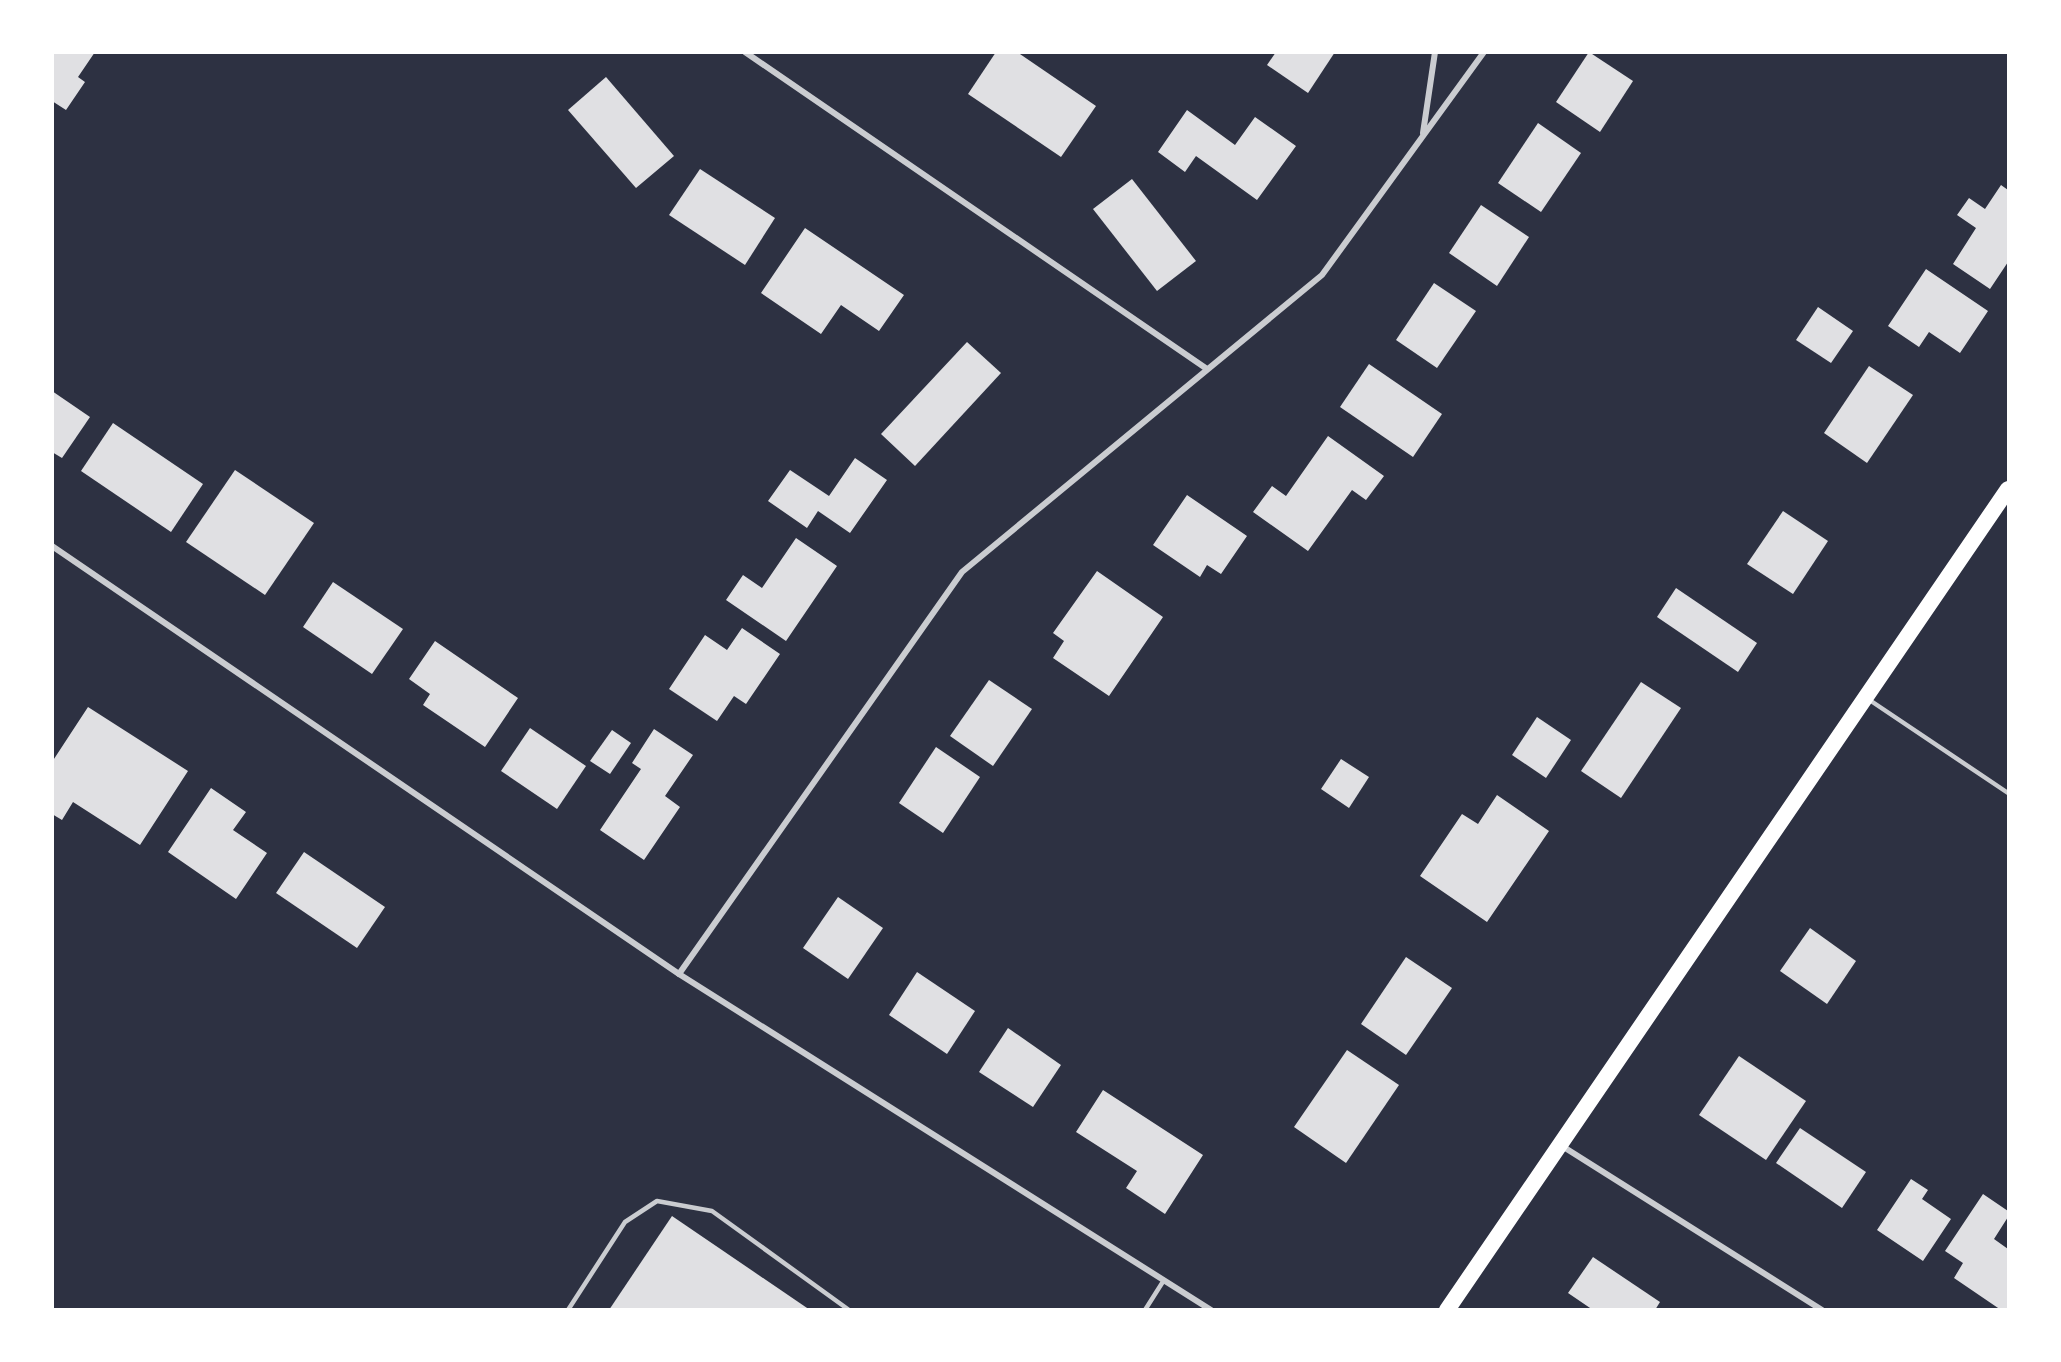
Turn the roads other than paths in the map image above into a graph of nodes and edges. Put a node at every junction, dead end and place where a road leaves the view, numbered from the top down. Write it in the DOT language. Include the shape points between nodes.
graph roads {
  1 [pos="745,52"];
  2 [pos="1435,52"];
  3 [pos="1484,52"];
  4 [pos="1423,134"];
  5 [pos="1207,369"];
  6 [pos="2008,489"];
  7 [pos="52,546"];
  8 [pos="1866,698"];
  9 [pos="2008,793"];
  10 [pos="679,974"];
  11 [pos="1559,1144"];
  12 [pos="1164,1280"];
  13 [pos="568,1310"];
  14 [pos="849,1310"];
  15 [pos="1145,1310"];
  16 [pos="1211,1310"];
  17 [pos="1447,1310"];
  18 [pos="1822,1310"];
  1 -- 5 [label="street"];
  2 -- 4 [label="street"];
  3 -- 4 [label="street"];
  4 -- 5 [label="street" via="1322,275"];
  5 -- 10 [label="street" via="962,572"];
  6 -- 8 [label="highway"];
  7 -- 10 [label="street"];
  8 -- 9 [label="lane"];
  8 -- 11 [label="highway"];
  10 -- 12 [label="street"];
  11 -- 17 [label="highway"];
  11 -- 18 [label="street"];
  12 -- 15 [label="lane"];
  12 -- 16 [label="street"];
  13 -- 14 [label="lane" via="625,1222 657,1201 712,1211"];
}
